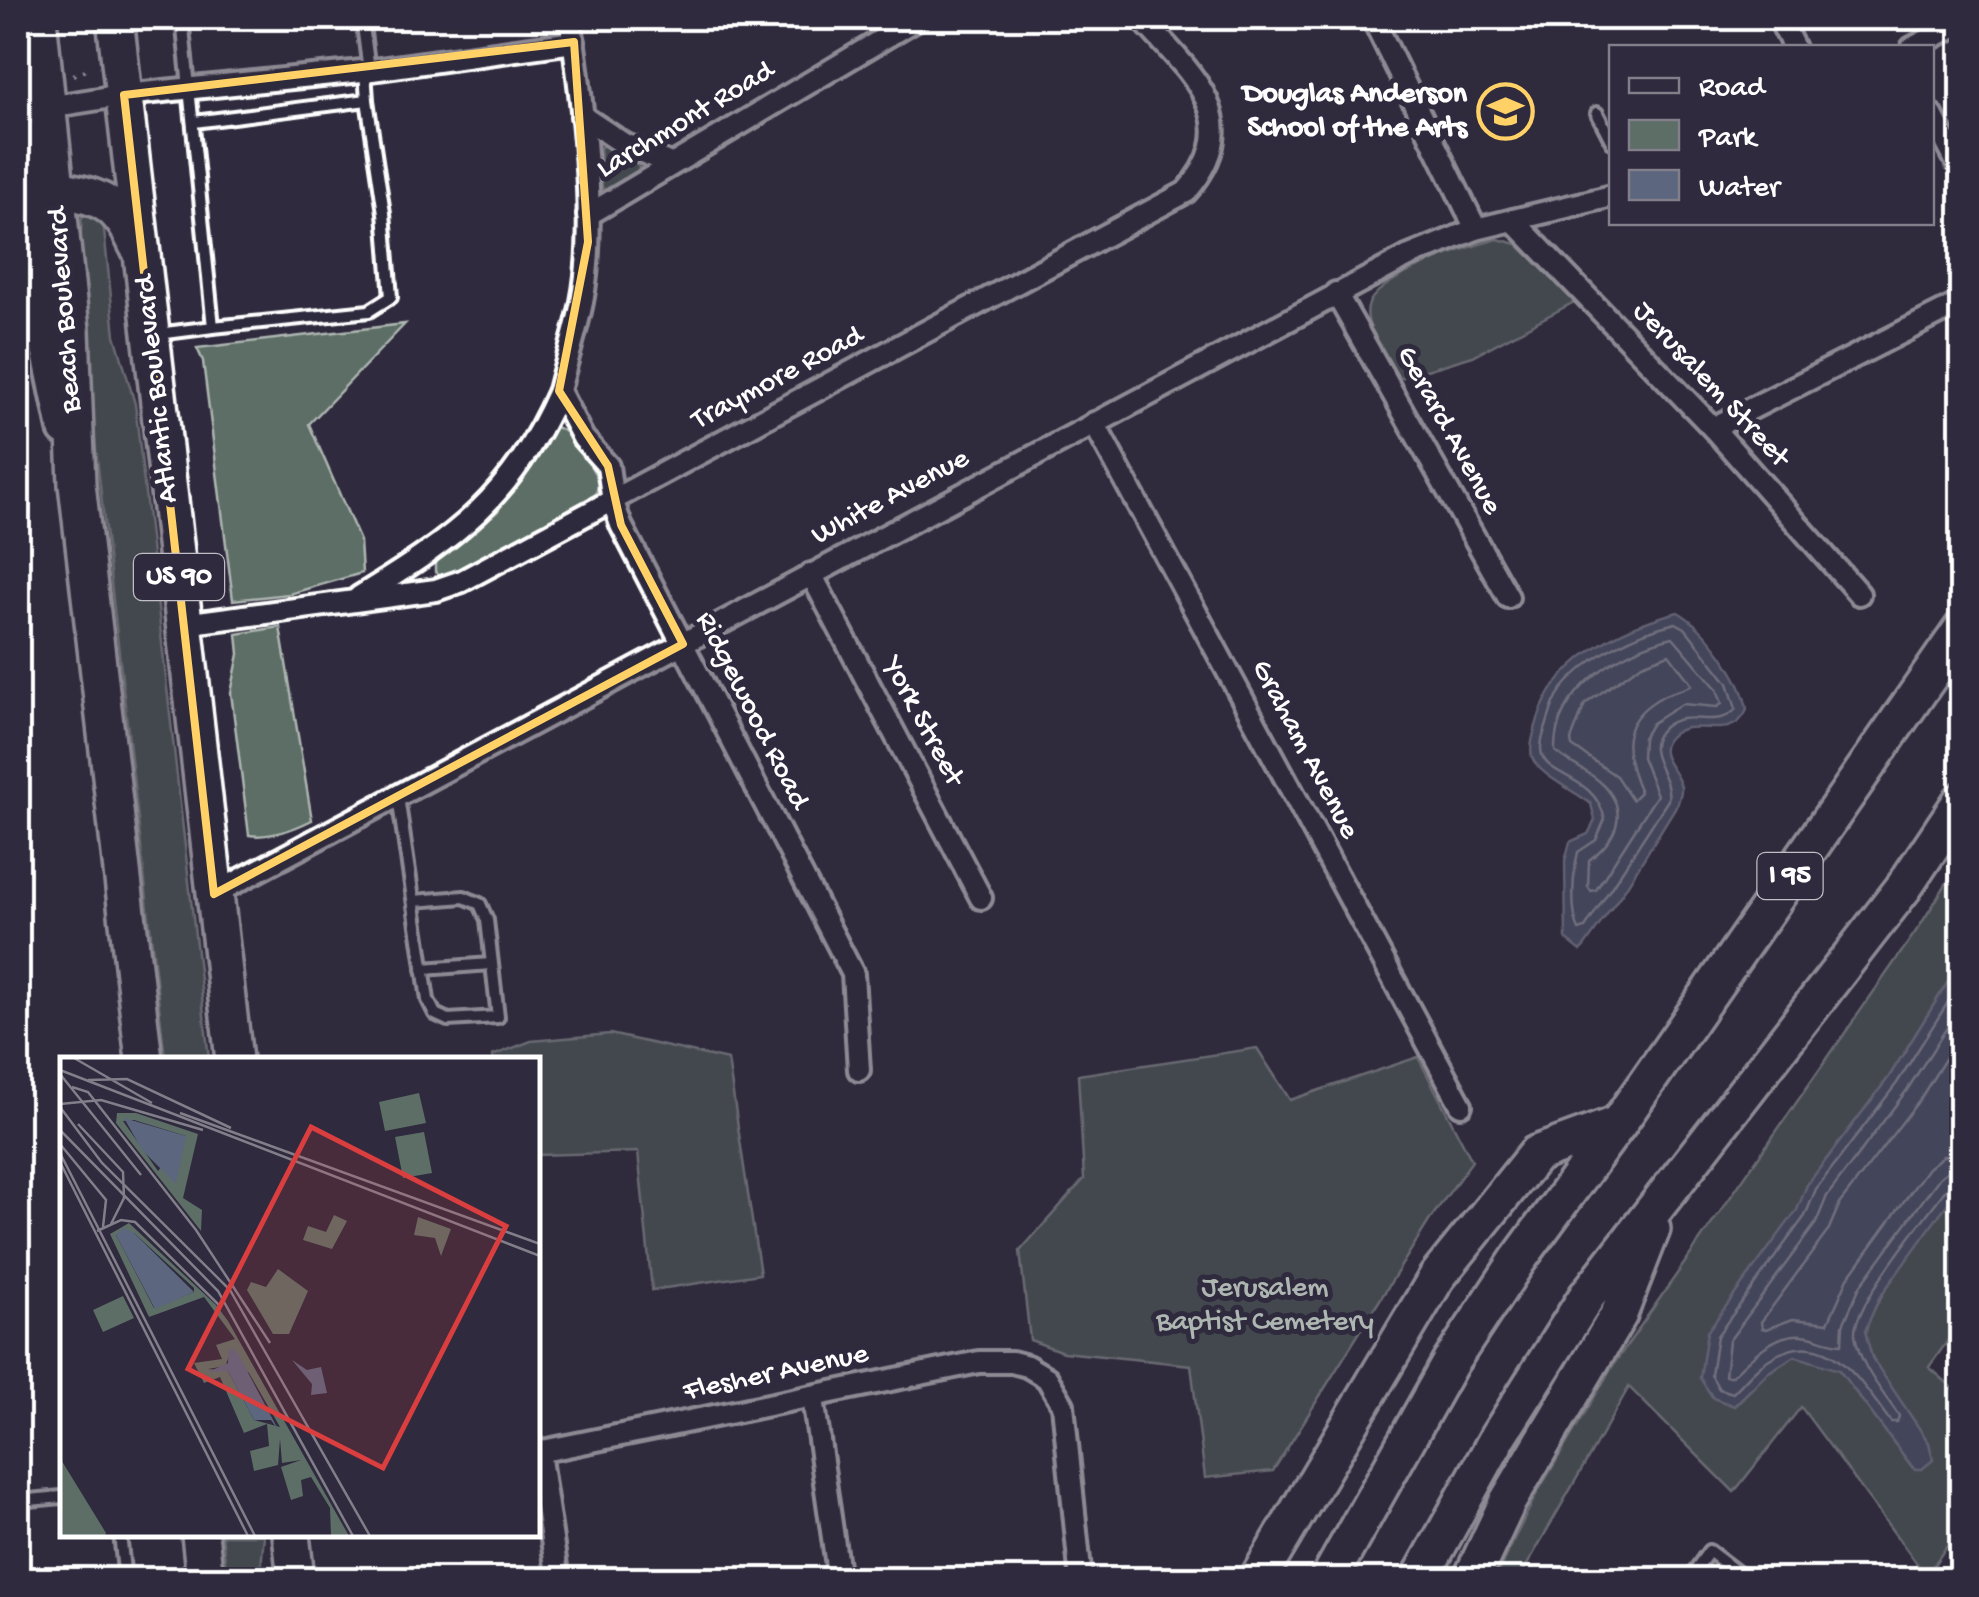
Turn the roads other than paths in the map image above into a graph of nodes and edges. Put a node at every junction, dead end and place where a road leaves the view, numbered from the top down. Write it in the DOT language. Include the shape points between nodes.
graph roads {
  1 [pos="38,18"];
  2 [pos="115,18"];
  3 [pos="182,18"];
  4 [pos="362,18"];
  5 [pos="570,18"];
  6 [pos="918,18"];
  7 [pos="1141,18"];
  8 [pos="1376,18"];
  9 [pos="1779,18"];
  10 [pos="1962,22"];
  11 [pos="574,42"];
  12 [pos="1792,45"];
  13 [pos="1918,45"];
  14 [pos="367,70"];
  15 [pos="191,89"];
  16 [pos="124,95"];
  17 [pos="367,100"];
  18 [pos="48,107"];
  19 [pos="1597,113"];
  20 [pos="582,116"];
  21 [pos="1934,120"];
  22 [pos="194,122"];
  23 [pos="18,132"];
  24 [pos="1609,136"];
  25 [pos="670,164"];
  26 [pos="1962,172"];
  27 [pos="33,190"];
  28 [pos="1609,197"];
  29 [pos="588,215"];
  30 [pos="1512,220"];
  31 [pos="1476,229"];
  32 [pos="143,260"];
  33 [pos="1336,293"];
  34 [pos="1962,302"];
  35 [pos="213,327"];
  36 [pos="152,334"];
  37 [pos="558,391"];
  38 [pos="1094,422"];
  39 [pos="1713,428"];
  40 [pos="613,502"];
  41 [pos="811,574"];
  42 [pos="1859,594"];
  43 [pos="1508,597"];
  44 [pos="353,600"];
  45 [pos="184,624"];
  46 [pos="1962,629"];
  47 [pos="683,644"];
  48 [pos="398,796"];
  49 [pos="1962,800"];
  50 [pos="214,894"];
  51 [pos="981,898"];
  52 [pos="414,902"];
  53 [pos="491,964"];
  54 [pos="424,969"];
  55 [pos="144,1057"];
  56 [pos="234,1057"];
  57 [pos="860,1070"];
  58 [pos="1461,1106"];
  59 [pos="1618,1124"];
  60 [pos="1666,1190"];
  61 [pos="813,1398"];
  62 [pos="540,1452"];
  63 [pos="540,1465"];
  64 [pos="60,1497"];
  65 [pos="18,1501"];
  66 [pos="120,1537"];
  67 [pos="200,1537"];
  68 [pos="290,1537"];
  69 [pos="125,1580"];
  70 [pos="205,1580"];
  71 [pos="296,1580"];
  72 [pos="558,1580"];
  73 [pos="839,1580"];
  74 [pos="1081,1580"];
  75 [pos="1257,1580"];
  76 [pos="1328,1580"];
  77 [pos="1419,1580"];
  78 [pos="1471,1580"];
  79 [pos="1688,1580"];
  80 [pos="1747,1580"];
  1 -- 18 [label="highway, Beach Boulevard / US 90"];
  2 -- 16 [label="highway, Atlantic Boulevard / US 90"];
  3 -- 15 [label="lane"];
  4 -- 14 [label="lane"];
  5 -- 11 [label="street"];
  6 -- 25 [label="street, Larchmont Road"];
  7 -- 40 [label="street, Traymore Road" via="1211,104 1212,153 1186,192"];
  8 -- 31 [label="street"];
  9 -- 12 [label="street"];
  10 -- 13 [label="street"];
  11 -- 14 [label="street"];
  11 -- 20 [label="street"];
  14 -- 15 [label="street"];
  14 -- 17 [label="lane"];
  15 -- 16 [label="street"];
  15 -- 22 [label="lane"];
  16 -- 18 [label="street"];
  16 -- 32 [label="highway, Atlantic Boulevard / US 90"];
  17 -- 22 [label="lane"];
  17 -- 35 [label="lane" via="390,298 369,311"];
  18 -- 27 [label="highway, Beach Boulevard / US 90"];
  19 -- 24 [label="lane"];
  20 -- 25 [label="street"];
  20 -- 29 [label="street"];
  21 -- 26 [label="street"];
  22 -- 35 [label="lane"];
  23 -- 27 [label="main road"];
  25 -- 29 [label="street, Larchmont Road"];
  27 -- 32 [label="highway" via="116,208"];
  27 -- 55 [label="highway, Beach Boulevard / US 90" via="70,330 77,484"];
  28 -- 30 [label="street, White Avenue"];
  29 -- 37 [label="street" via="583,300"];
  30 -- 31 [label="street, White Avenue"];
  30 -- 39 [label="street, Jerusalem Street"];
  31 -- 33 [label="street, White Avenue"];
  32 -- 36 [label="highway, Atlantic Boulevard / US 90"];
  33 -- 38 [label="street, White Avenue"];
  33 -- 43 [label="street, Gerard Avenue"];
  34 -- 39 [label="street"];
  35 -- 36 [label="lane"];
  36 -- 45 [label="highway, Atlantic Boulevard / US 90"];
  37 -- 40 [label="street, Ridgewood Road" via="583,438 608,466"];
  37 -- 44 [label="street" via="539,436 478,514"];
  38 -- 41 [label="street, White Avenue"];
  38 -- 58 [label="street, Graham Avenue"];
  39 -- 42 [label="street, Jerusalem Street"];
  40 -- 44 [label="street, Traymore Road" via="462,581"];
  40 -- 47 [label="street, Ridgewood Road"];
  41 -- 47 [label="street, White Avenue"];
  41 -- 51 [label="street, York Street"];
  44 -- 45 [label="street, Traymore Road"];
  45 -- 50 [label="highway, Atlantic Boulevard / US 90"];
  46 -- 59 [label="highway, I 95"];
  47 -- 48 [label="street, White Avenue"];
  47 -- 57 [label="street, Ridgewood Road" via="853,974"];
  48 -- 50 [label="street, White Avenue"];
  48 -- 52 [label="lane"];
  49 -- 60 [label="highway" via="1904,886"];
  50 -- 56 [label="highway, Atlantic Boulevard / US 90"];
  52 -- 53 [label="lane" via="464,897 480,904"];
  52 -- 54 [label="lane"];
  53 -- 54 [label="lane"];
  53 -- 54 [label="lane" via="498,1017 448,1020 436,1014"];
  59 -- 75 [label="highway" via="1536,1154 1450,1261"];
  59 -- 76 [label="highway, I 95" via="1450,1363"];
  60 -- 77 [label="highway" via="1587,1296"];
  60 -- 78 [label="highway" via="1619,1314 1508,1501"];
  61 -- 62 [label="street, Flesher Avenue"];
  61 -- 73 [label="street"];
  61 -- 74 [label="street, Flesher Avenue" via="998,1360 1047,1378 1063,1405"];
  63 -- 72 [label="street"];
  64 -- 65 [label="lane"];
  66 -- 69 [label="lane"];
  67 -- 70 [label="highway"];
  68 -- 71 [label="highway"];
  79 -- 80 [label="lane" via="1709,1551"];
}
